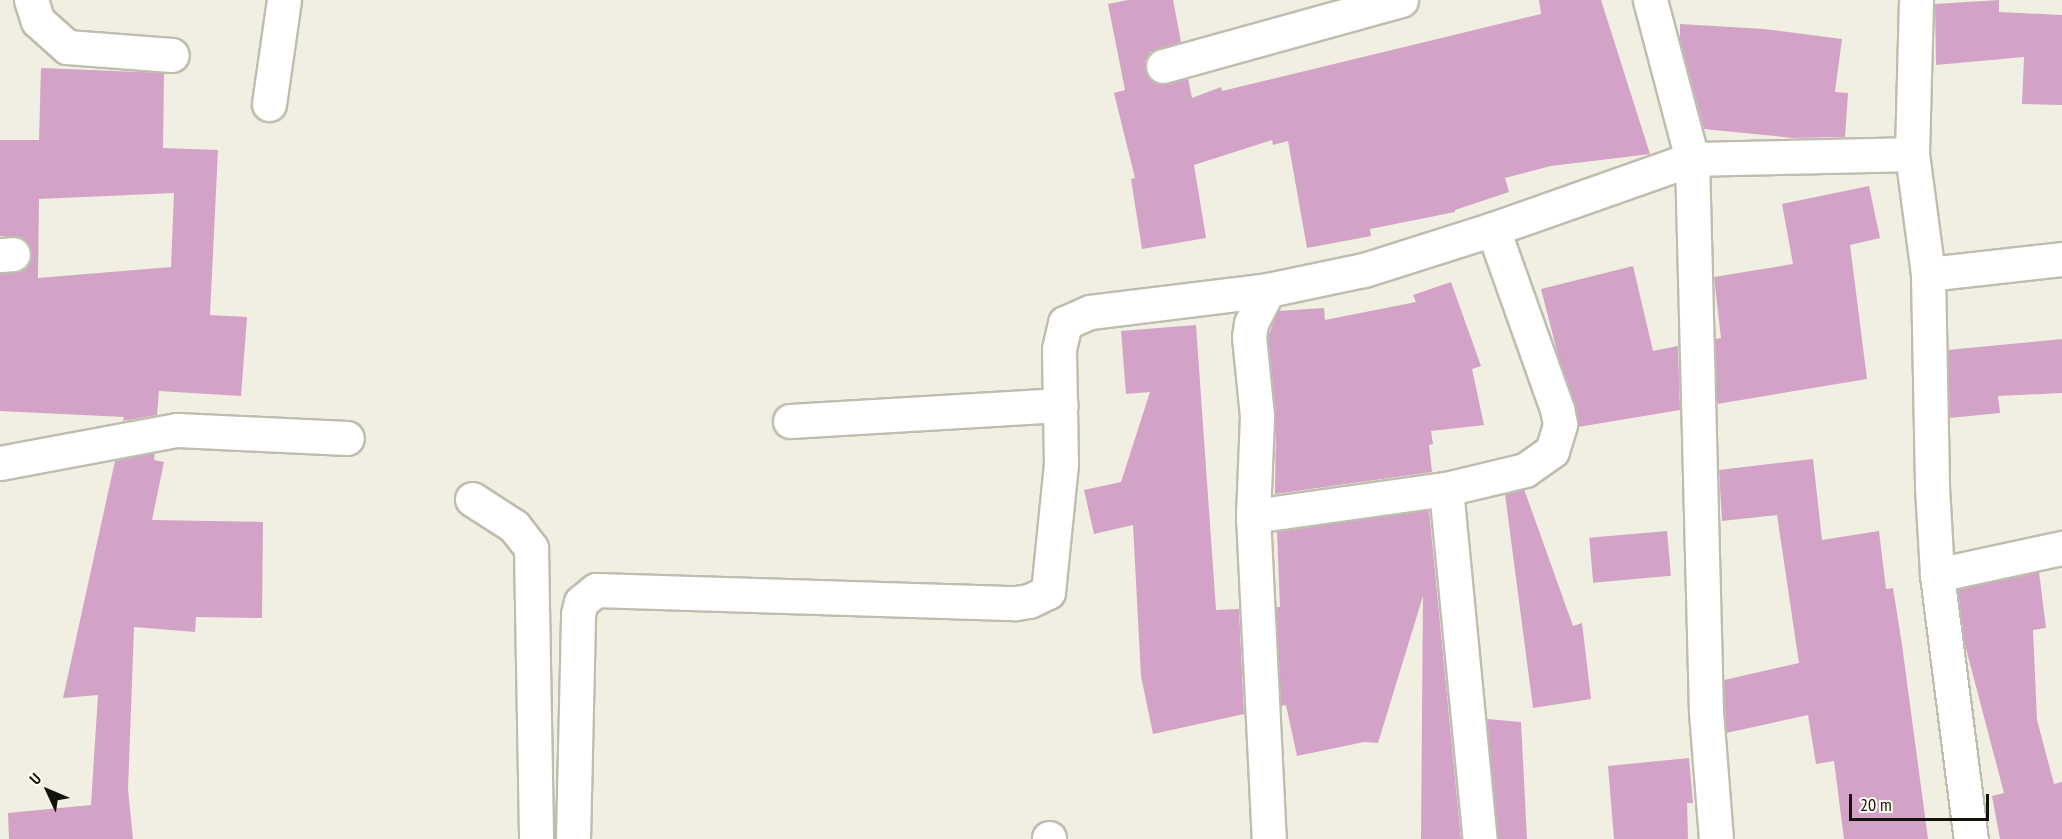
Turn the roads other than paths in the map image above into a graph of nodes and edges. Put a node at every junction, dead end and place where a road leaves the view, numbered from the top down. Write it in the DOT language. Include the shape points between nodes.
graph roads {
  1 [pos="32,0"];
  2 [pos="285,0"];
  3 [pos="1401,0"];
  4 [pos="1650,0"];
  5 [pos="1916,0"];
  6 [pos="172,55"];
  7 [pos="1162,66"];
  8 [pos="269,104"];
  9 [pos="1912,154"];
  10 [pos="1692,159"];
  11 [pos="1493,229"];
  12 [pos="2062,259"];
  13 [pos="1928,274"];
  14 [pos="1268,290"];
  15 [pos="1061,405"];
  16 [pos="790,421"];
  17 [pos="347,438"];
  18 [pos="0,464"];
  19 [pos="1446,489"];
  20 [pos="471,499"];
  21 [pos="1253,516"];
  22 [pos="2062,548"];
  23 [pos="1937,576"];
  24 [pos="536,839"];
  25 [pos="573,839"];
  26 [pos="1269,839"];
  27 [pos="1480,839"];
  28 [pos="1716,839"];
  29 [pos="1971,839"];
  1 -- 6 [label="street" via="38,21 67,47"];
  2 -- 8 [label="street"];
  3 -- 7 [label="street"];
  4 -- 10 [label="street"];
  5 -- 9 [label="street"];
  9 -- 10 [label="street"];
  9 -- 13 [label="street"];
  10 -- 11 [label="street"];
  10 -- 28 [label="street" via="1706,712"];
  11 -- 14 [label="street" via="1364,270"];
  11 -- 19 [label="street" via="1557,409 1558,437 1552,451 1525,470"];
  12 -- 13 [label="street"];
  13 -- 23 [label="street"];
  14 -- 15 [label="street" via="1090,312 1065,323 1059,349"];
  14 -- 21 [label="street" via="1251,323 1249,337 1257,416"];
  15 -- 16 [label="street"];
  15 -- 25 [label="street" via="1061,465 1052,578 1048,592 1029,601 596,590 587,595 578,614"];
  17 -- 18 [label="street" via="177,430"];
  19 -- 21 [label="street"];
  19 -- 27 [label="street"];
  20 -- 24 [label="street" via="514,526 531,548"];
  21 -- 26 [label="street"];
  22 -- 23 [label="street"];
  23 -- 29 [label="street"];
}
